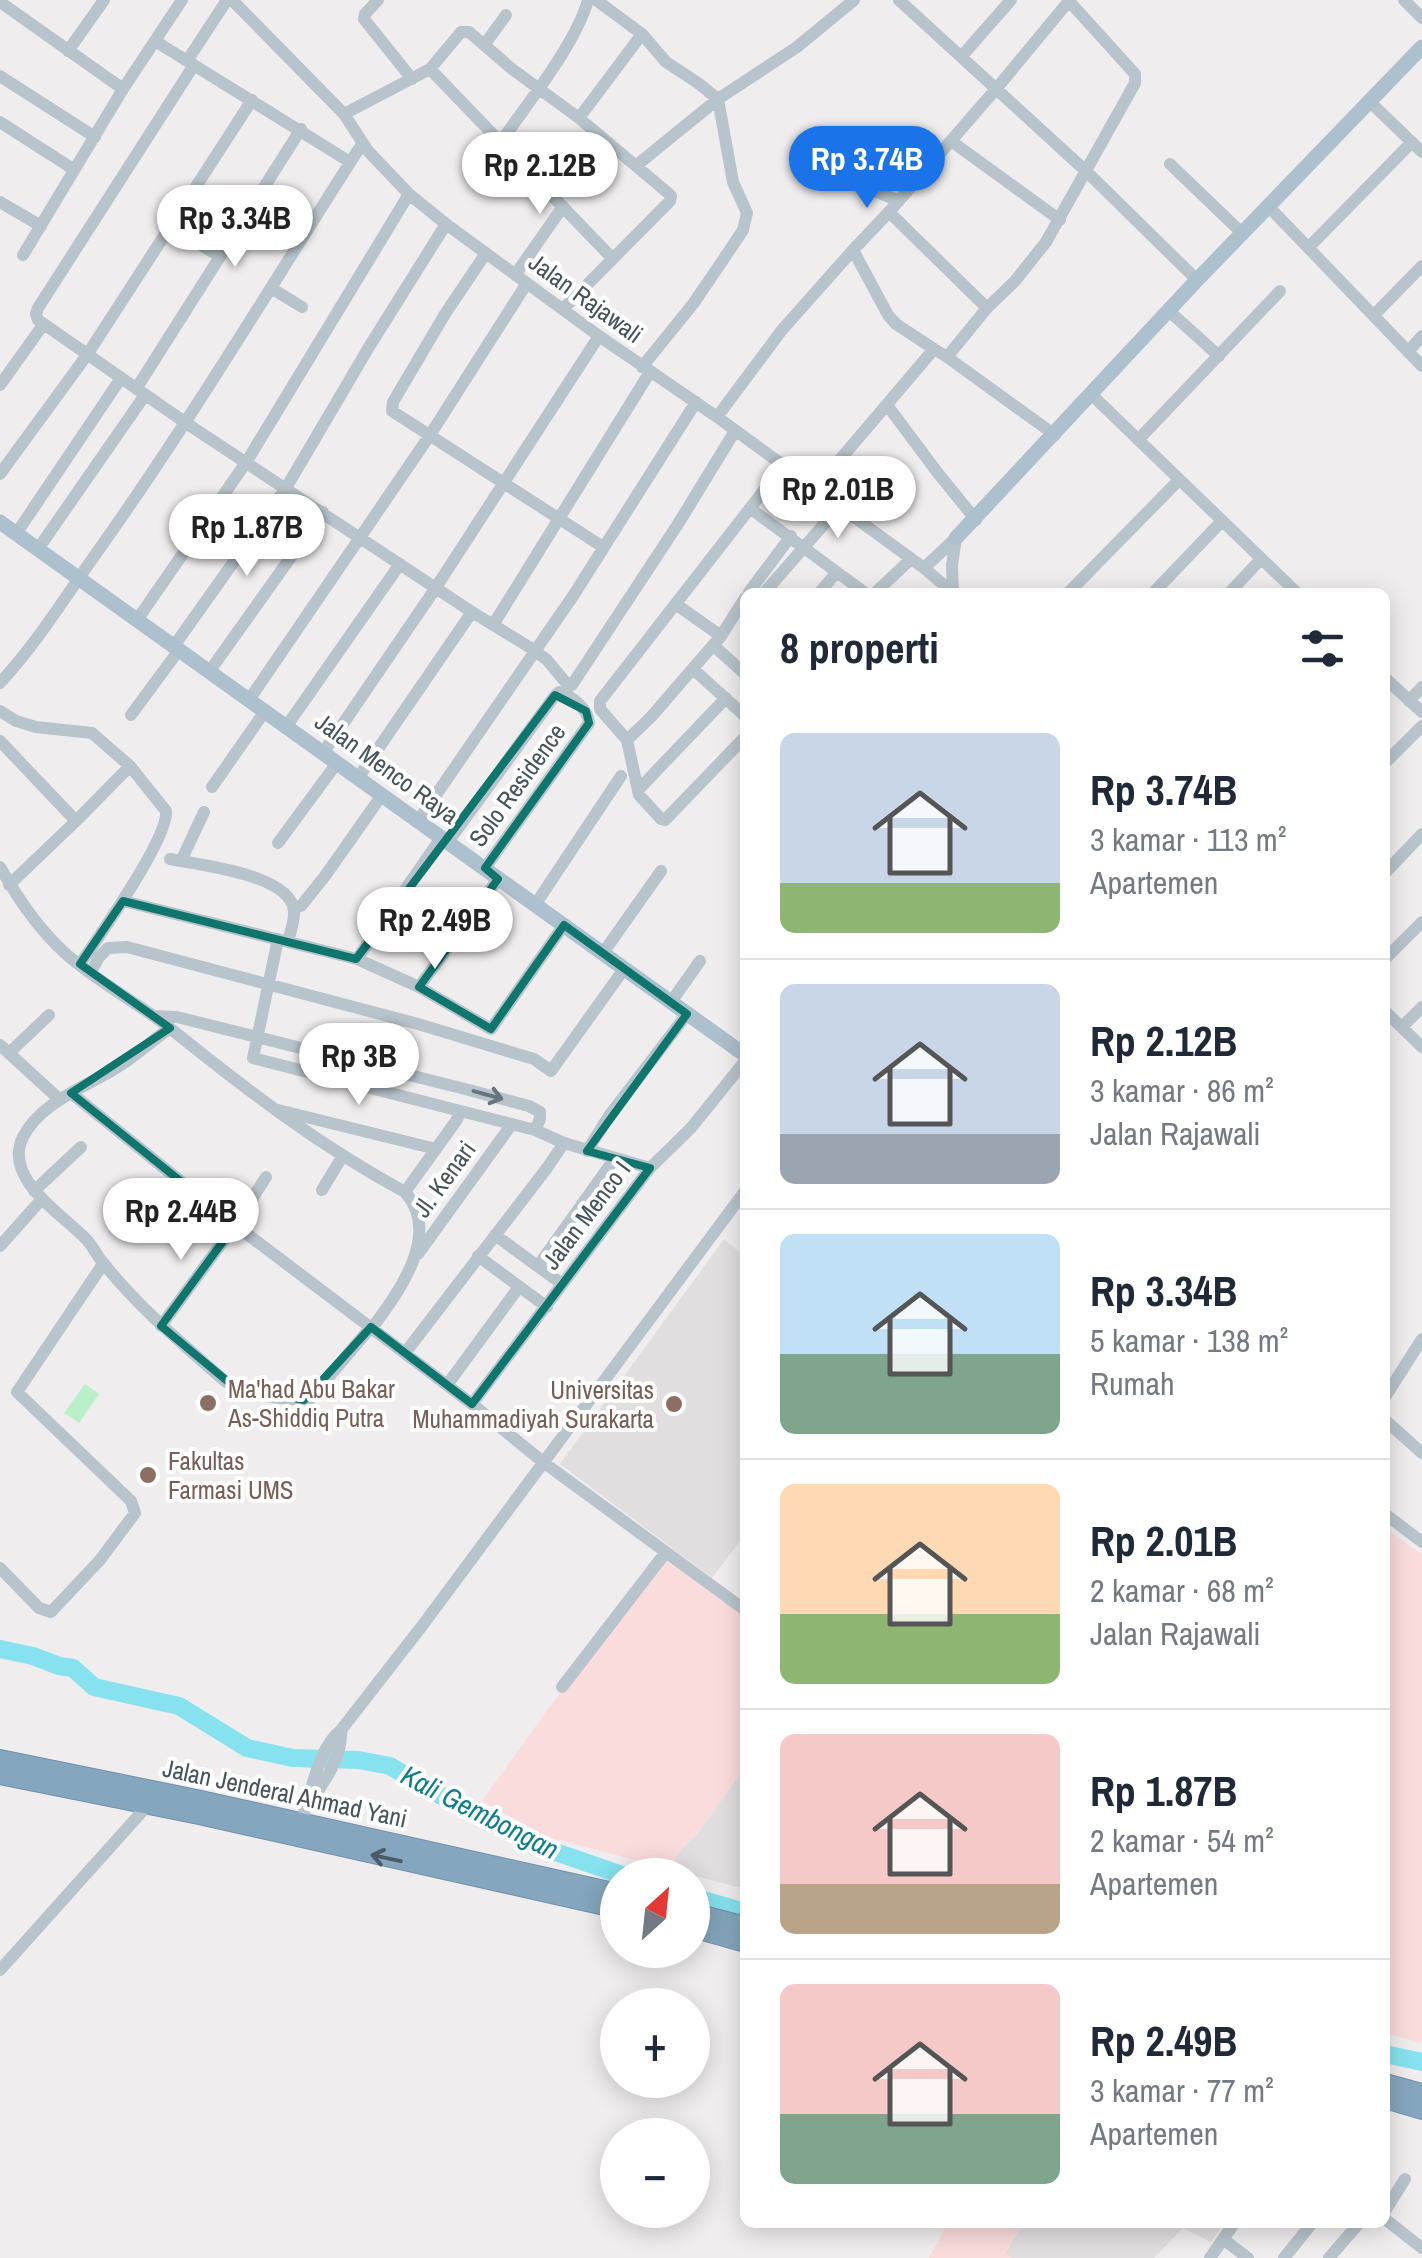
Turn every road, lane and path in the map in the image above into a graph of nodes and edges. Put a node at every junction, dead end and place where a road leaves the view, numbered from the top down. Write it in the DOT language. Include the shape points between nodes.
graph roads {
  1 [pos="104,0"];
  2 [pos="182,0"];
  3 [pos="588,0"];
  4 [pos="596,0"];
  5 [pos="854,0"];
  6 [pos="899,0"];
  7 [pos="1011,0"];
  8 [pos="1404,0"];
  9 [pos="379,1"];
  10 [pos="1068,1"];
  11 [pos="0,2"];
  12 [pos="236,2"];
  13 [pos="506,14"];
  14 [pos="1422,18"];
  15 [pos="642,34"];
  16 [pos="155,41"];
  17 [pos="485,44"];
  18 [pos="1422,47"];
  19 [pos="68,52"];
  20 [pos="961,57"];
  21 [pos="191,63"];
  22 [pos="430,70"];
  23 [pos="0,76"];
  24 [pos="412,79"];
  25 [pos="538,88"];
  26 [pos="124,89"];
  27 [pos="996,89"];
  28 [pos="252,100"];
  29 [pos="718,100"];
  30 [pos="1370,102"];
  31 [pos="344,114"];
  32 [pos="579,118"];
  33 [pos="0,122"];
  34 [pos="300,130"];
  35 [pos="95,137"];
  36 [pos="952,141"];
  37 [pos="500,142"];
  38 [pos="362,144"];
  39 [pos="1417,146"];
  40 [pos="350,162"];
  41 [pos="1170,164"];
  42 [pos="637,165"];
  43 [pos="70,168"];
  44 [pos="1087,172"];
  45 [pos="850,181"];
  46 [pos="409,194"];
  47 [pos="2,206"];
  48 [pos="894,206"];
  49 [pos="1269,207"];
  50 [pos="562,208"];
  51 [pos="1060,220"];
  52 [pos="446,224"];
  53 [pos="41,226"];
  54 [pos="172,227"];
  55 [pos="1242,234"];
  56 [pos="1308,248"];
  57 [pos="854,250"];
  58 [pos="486,253"];
  59 [pos="23,255"];
  60 [pos="219,256"];
  61 [pos="613,259"];
  62 [pos="1422,266"];
  63 [pos="521,279"];
  64 [pos="1198,280"];
  65 [pos="271,288"];
  66 [pos="1280,291"];
  67 [pos="302,307"];
  68 [pos="987,308"];
  69 [pos="563,309"];
  70 [pos="1169,312"];
  71 [pos="1374,315"];
  72 [pos="43,325"];
  73 [pos="600,336"];
  74 [pos="1422,336"];
  75 [pos="1408,352"];
  76 [pos="940,353"];
  77 [pos="87,355"];
  78 [pos="1219,356"];
  79 [pos="1422,366"];
  80 [pos="646,369"];
  81 [pos="120,378"];
  82 [pos="0,384"];
  83 [pos="140,392"];
  84 [pos="1092,395"];
  85 [pos="696,402"];
  86 [pos="887,405"];
  87 [pos="717,416"];
  88 [pos="186,422"];
  89 [pos="735,431"];
  90 [pos="430,435"];
  91 [pos="1055,435"];
  92 [pos="1138,440"];
  93 [pos="247,461"];
  94 [pos="0,474"];
  95 [pos="802,480"];
  96 [pos="1179,480"];
  97 [pos="504,483"];
  98 [pos="286,488"];
  99 [pos="814,489"];
  100 [pos="839,507"];
  101 [pos="751,509"];
  102 [pos="324,512"];
  103 [pos="559,518"];
  104 [pos="976,520"];
  105 [pos="1222,521"];
  106 [pos="0,522"];
  107 [pos="16,534"];
  108 [pos="359,536"];
  109 [pos="791,536"];
  110 [pos="956,538"];
  111 [pos="604,547"];
  112 [pos="805,548"];
  113 [pos="38,549"];
  114 [pos="911,559"];
  115 [pos="1261,559"];
  116 [pos="400,564"];
  117 [pos="924,568"];
  118 [pos="836,573"];
  119 [pos="78,578"];
  120 [pos="436,588"];
  121 [pos="753,588"];
  122 [pos="769,588"];
  123 [pos="823,588"];
  124 [pos="858,588"];
  125 [pos="880,588"];
  126 [pos="947,588"];
  127 [pos="952,588"];
  128 [pos="1074,588"];
  129 [pos="1158,588"];
  130 [pos="1234,588"];
  131 [pos="1292,588"];
  132 [pos="676,605"];
  133 [pos="740,606"];
  134 [pos="472,612"];
  135 [pos="740,618"];
  136 [pos="138,620"];
  137 [pos="492,625"];
  138 [pos="721,635"];
  139 [pos="176,648"];
  140 [pos="534,650"];
  141 [pos="740,666"];
  142 [pos="694,669"];
  143 [pos="209,672"];
  144 [pos="3,675"];
  145 [pos="1390,685"];
  146 [pos="1422,688"];
  147 [pos="726,698"];
  148 [pos="250,700"];
  149 [pos="1409,701"];
  150 [pos="0,711"];
  151 [pos="264,711"];
  152 [pos="740,711"];
  153 [pos="1422,712"];
  154 [pos="131,715"];
  155 [pos="286,726"];
  156 [pos="1422,726"];
  157 [pos="627,740"];
  158 [pos="0,741"];
  159 [pos="740,742"];
  160 [pos="330,758"];
  161 [pos="1390,758"];
  162 [pos="130,766"];
  163 [pos="621,776"];
  164 [pos="358,778"];
  165 [pos="212,787"];
  166 [pos="639,789"];
  167 [pos="382,795"];
  168 [pos="204,812"];
  169 [pos="76,821"];
  170 [pos="418,821"];
  171 [pos="1422,834"];
  172 [pos="445,840"];
  173 [pos="278,843"];
  174 [pos="1390,869"];
  175 [pos="661,870"];
  176 [pos="492,874"];
  177 [pos="3,876"];
  178 [pos="122,900"];
  179 [pos="535,905"];
  180 [pos="301,906"];
  181 [pos="1422,922"];
  182 [pos="564,925"];
  183 [pos="283,940"];
  184 [pos="603,953"];
  185 [pos="1390,953"];
  186 [pos="356,959"];
  187 [pos="700,960"];
  188 [pos="85,968"];
  189 [pos="624,968"];
  190 [pos="268,985"];
  191 [pos="418,987"];
  192 [pos="672,1002"];
  193 [pos="1422,1006"];
  194 [pos="686,1014"];
  195 [pos="49,1015"];
  196 [pos="154,1016"];
  197 [pos="1390,1017"];
  198 [pos="1402,1027"];
  199 [pos="170,1028"];
  200 [pos="257,1038"];
  201 [pos="1422,1047"];
  202 [pos="5,1049"];
  203 [pos="740,1054"];
  204 [pos="740,1064"];
  205 [pos="370,1066"];
  206 [pos="366,1086"];
  207 [pos="65,1096"];
  208 [pos="271,1108"];
  209 [pos="461,1111"];
  210 [pos="512,1124"];
  211 [pos="538,1124"];
  212 [pos="564,1142"];
  213 [pos="81,1147"];
  214 [pos="436,1149"];
  215 [pos="588,1150"];
  216 [pos="342,1157"];
  217 [pos="615,1158"];
  218 [pos="650,1168"];
  219 [pos="266,1177"];
  220 [pos="322,1190"];
  221 [pos="404,1192"];
  222 [pos="38,1195"];
  223 [pos="740,1198"];
  224 [pos="235,1224"];
  225 [pos="495,1235"];
  226 [pos="1,1243"];
  227 [pos="478,1256"];
  228 [pos="414,1260"];
  229 [pos="103,1264"];
  230 [pos="538,1266"];
  231 [pos="562,1284"];
  232 [pos="519,1287"];
  233 [pos="547,1307"];
  234 [pos="161,1326"];
  235 [pos="372,1328"];
  236 [pos="1422,1339"];
  237 [pos="405,1353"];
  238 [pos="446,1385"];
  239 [pos="1390,1389"];
  240 [pos="472,1404"];
  241 [pos="1390,1424"];
  242 [pos="1422,1453"];
  243 [pos="543,1462"];
  244 [pos="1390,1518"];
  245 [pos="1422,1542"];
  246 [pos="666,1552"];
  247 [pos="0,1568"];
  248 [pos="740,1606"];
  249 [pos="562,1688"];
  250 [pos="0,1759"];
  251 [pos="0,1775"];
  252 [pos="148,1805"];
  253 [pos="298,1830"];
  254 [pos="600,1889"];
  255 [pos="600,1904"];
  256 [pos="710,1917"];
  257 [pos="740,1925"];
  258 [pos="710,1933"];
  259 [pos="740,1942"];
  260 [pos="0,1970"];
  261 [pos="1390,2084"];
  262 [pos="1422,2094"];
  263 [pos="1390,2100"];
  264 [pos="1422,2110"];
  265 [pos="1405,2179"];
  266 [pos="1390,2203"];
  267 [pos="1390,2224"];
  268 [pos="1232,2228"];
  269 [pos="1308,2228"];
  270 [pos="1355,2228"];
  271 [pos="1224,2239"];
  272 [pos="1421,2254"];
  273 [pos="1210,2258"];
  274 [pos="1248,2258"];
  275 [pos="1284,2258"];
  276 [pos="1329,2258"];
  1 -- 19 [label="street"];
  2 -- 16 [label="street"];
  3 -- 25 [label="street"];
  4 -- 15 [label="street"];
  5 -- 29 [label="street"];
  6 -- 20 [label="street"];
  7 -- 20 [label="street"];
  8 -- 14 [label="street"];
  9 -- 24 [label="street" via="364,19"];
  10 -- 27 [label="street"];
  10 -- 44 [label="street" via="1136,77"];
  11 -- 19 [label="street"];
  12 -- 21 [label="street"];
  12 -- 31 [label="street, Jalan Rajawali"];
  13 -- 17 [label="street"];
  15 -- 29 [label="street" via="666,62"];
  15 -- 32 [label="street"];
  16 -- 21 [label="street"];
  16 -- 26 [label="street"];
  17 -- 22 [label="street" via="462,32"];
  17 -- 25 [label="street"];
  18 -- 30 [label="main road"];
  19 -- 26 [label="street"];
  20 -- 27 [label="street"];
  21 -- 28 [label="street"];
  21 -- 72 [label="street" via="38,308"];
  22 -- 24 [label="street"];
  22 -- 37 [label="street"];
  23 -- 35 [label="street"];
  24 -- 31 [label="street"];
  25 -- 32 [label="street"];
  25 -- 37 [label="street"];
  26 -- 35 [label="street"];
  27 -- 36 [label="street"];
  27 -- 44 [label="street"];
  28 -- 34 [label="street"];
  28 -- 54 [label="street"];
  29 -- 42 [label="street"];
  29 -- 80 [label="street" via="747,221"];
  30 -- 39 [label="street"];
  30 -- 49 [label="main road"];
  31 -- 38 [label="street, Jalan Rajawali"];
  32 -- 42 [label="street"];
  33 -- 43 [label="street"];
  34 -- 40 [label="street"];
  34 -- 60 [label="street"];
  35 -- 53 [label="street"];
  36 -- 48 [label="street"];
  36 -- 51 [label="street"];
  37 -- 50 [label="street"];
  38 -- 40 [label="street"];
  38 -- 46 [label="street, Jalan Rajawali"];
  39 -- 56 [label="street"];
  40 -- 65 [label="street"];
  41 -- 55 [label="street"];
  42 -- 61 [label="street" via="671,198"];
  44 -- 51 [label="street"];
  44 -- 64 [label="street"];
  45 -- 48 [label="street"];
  46 -- 52 [label="street, Jalan Rajawali"];
  46 -- 93 [label="street"];
  47 -- 53 [label="street"];
  48 -- 57 [label="street"];
  48 -- 68 [label="street"];
  49 -- 55 [label="main road"];
  49 -- 56 [label="street"];
  50 -- 61 [label="street"];
  50 -- 63 [label="street"];
  51 -- 68 [label="street"];
  52 -- 58 [label="street, Jalan Rajawali"];
  52 -- 98 [label="street"];
  53 -- 59 [label="street"];
  54 -- 60 [label="street"];
  54 -- 77 [label="street"];
  55 -- 64 [label="main road"];
  56 -- 71 [label="street"];
  57 -- 76 [label="street" via="888,316"];
  57 -- 87 [label="street"];
  58 -- 63 [label="street, Jalan Rajawali"];
  58 -- 90 [label="street" via="393,402 396,415"];
  60 -- 83 [label="street"];
  61 -- 69 [label="street"];
  62 -- 71 [label="street"];
  63 -- 69 [label="street, Jalan Rajawali"];
  63 -- 90 [label="street"];
  64 -- 70 [label="main road"];
  65 -- 67 [label="street"];
  65 -- 88 [label="street"];
  66 -- 78 [label="street"];
  68 -- 76 [label="street"];
  69 -- 73 [label="street, Jalan Rajawali"];
  70 -- 78 [label="street"];
  70 -- 84 [label="main road"];
  71 -- 75 [label="street"];
  72 -- 77 [label="street"];
  72 -- 82 [label="street"];
  73 -- 80 [label="street, Jalan Rajawali"];
  73 -- 97 [label="street"];
  74 -- 75 [label="street"];
  75 -- 79 [label="street"];
  76 -- 86 [label="street"];
  76 -- 91 [label="street"];
  77 -- 81 [label="street"];
  77 -- 94 [label="street"];
  78 -- 92 [label="street"];
  80 -- 85 [label="street, Jalan Rajawali"];
  80 -- 103 [label="street"];
  81 -- 83 [label="street"];
  81 -- 107 [label="street"];
  83 -- 88 [label="street"];
  83 -- 113 [label="street"];
  84 -- 91 [label="main road"];
  84 -- 92 [label="street"];
  85 -- 87 [label="street, Jalan Rajawali"];
  85 -- 111 [label="street"];
  86 -- 99 [label="street"];
  86 -- 104 [label="street"];
  87 -- 89 [label="street, Jalan Rajawali"];
  88 -- 93 [label="street"];
  88 -- 119 [label="street"];
  89 -- 95 [label="street, Jalan Rajawali"];
  89 -- 140 [label="street" via="572,684"];
  90 -- 97 [label="street"];
  90 -- 108 [label="street"];
  91 -- 104 [label="main road"];
  92 -- 96 [label="street"];
  93 -- 98 [label="street"];
  93 -- 136 [label="street"];
  95 -- 99 [label="street, Jalan Rajawali"];
  95 -- 101 [label="street" via="769,487"];
  96 -- 105 [label="street"];
  96 -- 128 [label="street"];
  97 -- 103 [label="street"];
  97 -- 120 [label="street"];
  98 -- 102 [label="street"];
  98 -- 139 [label="street"];
  99 -- 100 [label="street, Jalan Rajawali"];
  100 -- 112 [label="street"];
  100 -- 114 [label="street, Jalan Rajawali"];
  101 -- 109 [label="street"];
  101 -- 132 [label="street"];
  102 -- 108 [label="street"];
  102 -- 143 [label="street"];
  103 -- 111 [label="street"];
  103 -- 137 [label="street"];
  104 -- 110 [label="main road"];
  105 -- 115 [label="street"];
  105 -- 129 [label="street"];
  106 -- 107 [label="main road, Jalan Menco Raya"];
  107 -- 113 [label="main road, Jalan Menco Raya"];
  108 -- 116 [label="street"];
  108 -- 148 [label="street"];
  109 -- 112 [label="street"];
  109 -- 121 [label="street"];
  110 -- 117 [label="street"];
  110 -- 127 [label="street"];
  111 -- 140 [label="street"];
  112 -- 118 [label="street"];
  112 -- 122 [label="street"];
  113 -- 119 [label="main road, Jalan Menco Raya"];
  114 -- 117 [label="street, Jalan Rajawali"];
  114 -- 125 [label="street"];
  115 -- 130 [label="street"];
  115 -- 131 [label="street"];
  116 -- 120 [label="street"];
  116 -- 155 [label="street"];
  117 -- 126 [label="street, Jalan Rajawali"];
  118 -- 123 [label="street"];
  118 -- 124 [label="street"];
  119 -- 136 [label="main road, Jalan Menco Raya"];
  119 -- 144 [label="street"];
  120 -- 134 [label="street"];
  120 -- 160 [label="street"];
  132 -- 138 [label="street"];
  132 -- 157 [label="street" via="598,706"];
  133 -- 138 [label="street"];
  134 -- 137 [label="street"];
  134 -- 164 [label="street"];
  135 -- 138 [label="street"];
  136 -- 139 [label="main road, Jalan Menco Raya"];
  137 -- 140 [label="street"];
  138 -- 141 [label="street"];
  138 -- 142 [label="street"];
  139 -- 143 [label="main road, Jalan Menco Raya"];
  139 -- 154 [label="street"];
  140 -- 170 [label="street"];
  142 -- 147 [label="street"];
  142 -- 157 [label="street"];
  143 -- 148 [label="main road, Jalan Menco Raya"];
  145 -- 149 [label="street"];
  146 -- 149 [label="street"];
  147 -- 152 [label="street"];
  147 -- 166 [label="street"];
  148 -- 151 [label="main road, Jalan Menco Raya"];
  149 -- 153 [label="street"];
  150 -- 162 [label="street" via="36,727 92,734"];
  151 -- 155 [label="main road, Jalan Menco Raya"];
  151 -- 165 [label="street"];
  155 -- 160 [label="main road, Jalan Menco Raya"];
  156 -- 161 [label="street"];
  157 -- 166 [label="street"];
  158 -- 169 [label="street"];
  159 -- 166 [label="street" via="665,820"];
  160 -- 164 [label="main road, Jalan Menco Raya"];
  160 -- 173 [label="street"];
  162 -- 169 [label="street"];
  162 -- 178 [label="street" via="167,818"];
  163 -- 179 [label="street"];
  164 -- 167 [label="main road, Jalan Menco Raya"];
  167 -- 170 [label="main road, Jalan Menco Raya"];
  167 -- 180 [label="street"];
  168 -- 183 [label="street" via="175,860 270,883 294,912"];
  169 -- 177 [label="street"];
  170 -- 172 [label="main road, Jalan Menco Raya"];
  171 -- 174 [label="street"];
  172 -- 176 [label="main road, Jalan Menco Raya"];
  172 -- 176 [label="street, Solo Residence" via="555,695 564,693 589,723"];
  172 -- 186 [label="street"];
  175 -- 184 [label="street"];
  176 -- 179 [label="main road, Jalan Menco Raya"];
  176 -- 191 [label="street"];
  177 -- 188 [label="street" via="50,940"];
  178 -- 183 [label="street"];
  178 -- 188 [label="street"];
  179 -- 182 [label="main road, Jalan Menco Raya"];
  181 -- 185 [label="street"];
  182 -- 184 [label="main road, Jalan Menco Raya"];
  182 -- 191 [label="street" via="491,1029"];
  183 -- 186 [label="street"];
  183 -- 190 [label="street"];
  184 -- 189 [label="main road, Jalan Menco Raya"];
  186 -- 191 [label="street"];
  187 -- 192 [label="street"];
  188 -- 190 [label="street" via="115,946"];
  188 -- 196 [label="street"];
  189 -- 190 [label="street" via="551,1071 534,1059"];
  189 -- 192 [label="main road, Jalan Menco Raya"];
  190 -- 200 [label="street"];
  192 -- 194 [label="main road, Jalan Menco Raya"];
  193 -- 198 [label="street"];
  194 -- 203 [label="main road, Jalan Menco Raya"];
  194 -- 215 [label="street"];
  195 -- 202 [label="street"];
  196 -- 199 [label="street"];
  196 -- 200 [label="street"];
  197 -- 198 [label="street"];
  198 -- 201 [label="street"];
  199 -- 207 [label="street"];
  199 -- 208 [label="street"];
  200 -- 205 [label="street"];
  200 -- 206 [label="street" via="253,1058"];
  202 -- 207 [label="street"];
  204 -- 218 [label="street, Jalan Menco I"];
  205 -- 206 [label="street"];
  205 -- 211 [label="street, one-way" via="528,1106 538,1110"];
  206 -- 209 [label="street"];
  207 -- 222 [label="street" via="20,1144 21,1163"];
  207 -- 224 [label="street"];
  208 -- 214 [label="street"];
  208 -- 216 [label="street"];
  209 -- 210 [label="street"];
  209 -- 214 [label="street"];
  210 -- 211 [label="street"];
  210 -- 228 [label="street, Jl. Kenari"];
  211 -- 212 [label="street"];
  212 -- 215 [label="street"];
  212 -- 225 [label="street"];
  213 -- 222 [label="street"];
  214 -- 221 [label="street"];
  215 -- 217 [label="street"];
  216 -- 220 [label="street"];
  216 -- 221 [label="street"];
  217 -- 218 [label="street"];
  217 -- 230 [label="street"];
  218 -- 231 [label="street, Jalan Menco I"];
  219 -- 224 [label="street"];
  221 -- 228 [label="street" via="418,1220"];
  222 -- 226 [label="street"];
  222 -- 229 [label="street" via="86,1238"];
  223 -- 243 [label="street"];
  224 -- 234 [label="street"];
  224 -- 235 [label="street"];
  225 -- 227 [label="street"];
  225 -- 230 [label="street"];
  227 -- 232 [label="street"];
  227 -- 237 [label="street"];
  228 -- 235 [label="street, Jl. Kenari"];
  229 -- 234 [label="street"];
  229 -- 247 [label="street" via="17,1392 131,1501 135,1513 51,1612"];
  230 -- 231 [label="street"];
  231 -- 233 [label="street, Jalan Menco I"];
  232 -- 233 [label="street"];
  232 -- 238 [label="street"];
  233 -- 240 [label="street, Jalan Menco I"];
  234 -- 235 [label="street, Jl. Kenari" via="232,1386 304,1400"];
  235 -- 237 [label="street"];
  236 -- 239 [label="street"];
  237 -- 238 [label="street"];
  238 -- 240 [label="street"];
  240 -- 243 [label="street"];
  241 -- 242 [label="street"];
  243 -- 246 [label="street"];
  243 -- 253 [label="street" via="341,1730"];
  244 -- 245 [label="street"];
  246 -- 248 [label="street"];
  246 -- 249 [label="street"];
  250 -- 253 [label="highway, Jalan Jenderal Ahmad Yani" via="201,1800"];
  251 -- 252 [label="highway, Jalan Jenderal Ahmad Yani"];
  252 -- 253 [label="highway, Jalan Jenderal Ahmad Yani"];
  252 -- 260 [label="street"];
  253 -- 254 [label="highway, Jalan Jenderal Ahmad Yani"];
  255 -- 253 [label="highway, Jalan Jenderal Ahmad Yani, one-way"];
  256 -- 257 [label="highway"];
  258 -- 259 [label="highway"];
  261 -- 262 [label="highway"];
  263 -- 264 [label="highway"];
  265 -- 266 [label="street"];
  267 -- 272 [label="street"];
  268 -- 271 [label="street"];
  269 -- 275 [label="street"];
  270 -- 276 [label="street"];
  271 -- 273 [label="street"];
  271 -- 274 [label="street"];
}
